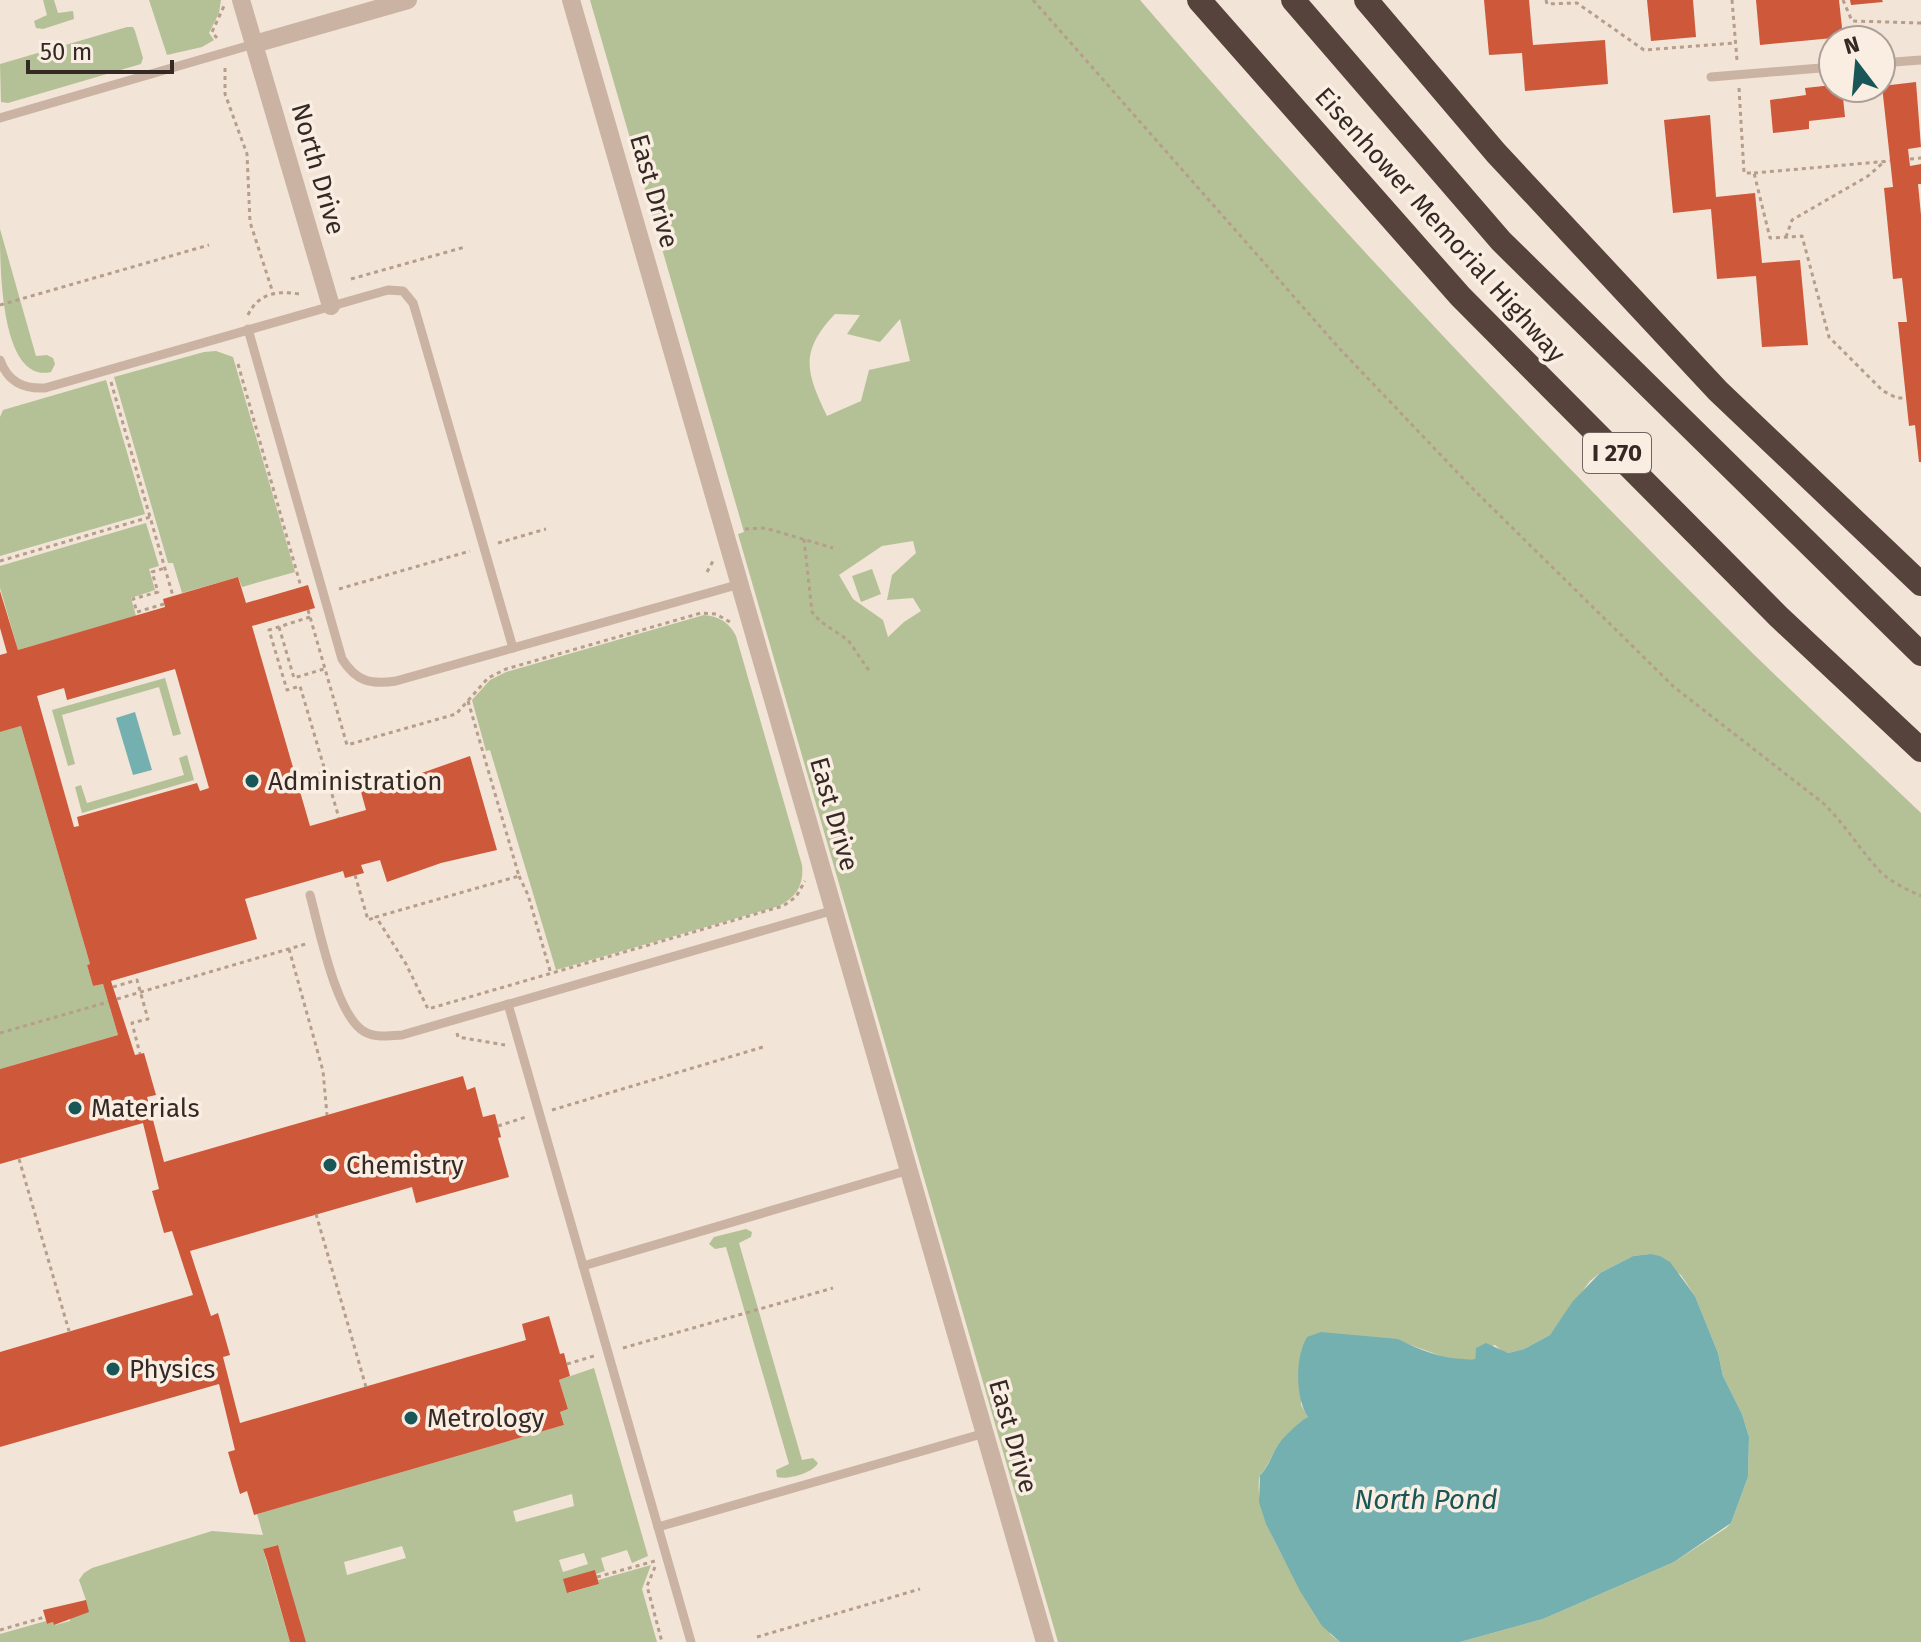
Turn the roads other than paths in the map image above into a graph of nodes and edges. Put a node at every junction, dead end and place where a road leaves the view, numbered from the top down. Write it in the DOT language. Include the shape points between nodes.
graph roads {
  1 [pos="241,0"];
  2 [pos="408,0"];
  3 [pos="571,0"];
  4 [pos="1199,0"];
  5 [pos="1293,0"];
  6 [pos="1308,0"];
  7 [pos="1366,0"];
  8 [pos="254,44"];
  9 [pos="1921,60"];
  10 [pos="1897,62"];
  11 [pos="1817,68"];
  12 [pos="1711,77"];
  13 [pos="1378,97"];
  14 [pos="0,118"];
  15 [pos="331,306"];
  16 [pos="248,329"];
  17 [pos="0,360"];
  18 [pos="740,584"];
  19 [pos="1921,584"];
  20 [pos="513,648"];
  21 [pos="1921,654"];
  22 [pos="1921,750"];
  23 [pos="310,895"];
  24 [pos="834,910"];
  25 [pos="508,1004"];
  26 [pos="909,1170"];
  27 [pos="583,1266"];
  28 [pos="985,1433"];
  29 [pos="658,1527"];
  30 [pos="691,1642"];
  31 [pos="1045,1642"];
  1 -- 8 [label="street, North Drive"];
  2 -- 8 [label="street"];
  3 -- 18 [label="street, East Drive"];
  4 -- 22 [label="highway, Eisenhower Memorial Highway / I 270" via="1460,296 1779,617"];
  5 -- 13 [label="highway, I 270"];
  6 -- 13 [label="highway"];
  7 -- 19 [label="highway" via="1496,153 1718,391"];
  8 -- 14 [label="lane"];
  8 -- 15 [label="street, North Drive"];
  9 -- 10 [label="lane"];
  11 -- 12 [label="lane"];
  13 -- 21 [label="highway, I 270" via="1501,241"];
  15 -- 16 [label="lane"];
  15 -- 20 [label="lane" via="388,290 409,296"];
  16 -- 17 [label="lane" via="45,388 18,385"];
  16 -- 20 [label="lane" via="342,659 351,672 378,684"];
  18 -- 20 [label="lane"];
  18 -- 24 [label="street, East Drive"];
  23 -- 25 [label="lane" via="341,1004 365,1033 402,1035"];
  24 -- 25 [label="lane"];
  24 -- 26 [label="street, East Drive"];
  25 -- 27 [label="lane"];
  26 -- 27 [label="lane"];
  26 -- 28 [label="street, East Drive"];
  27 -- 29 [label="lane"];
  28 -- 29 [label="lane"];
  28 -- 31 [label="street, East Drive"];
  29 -- 30 [label="lane"];
}
